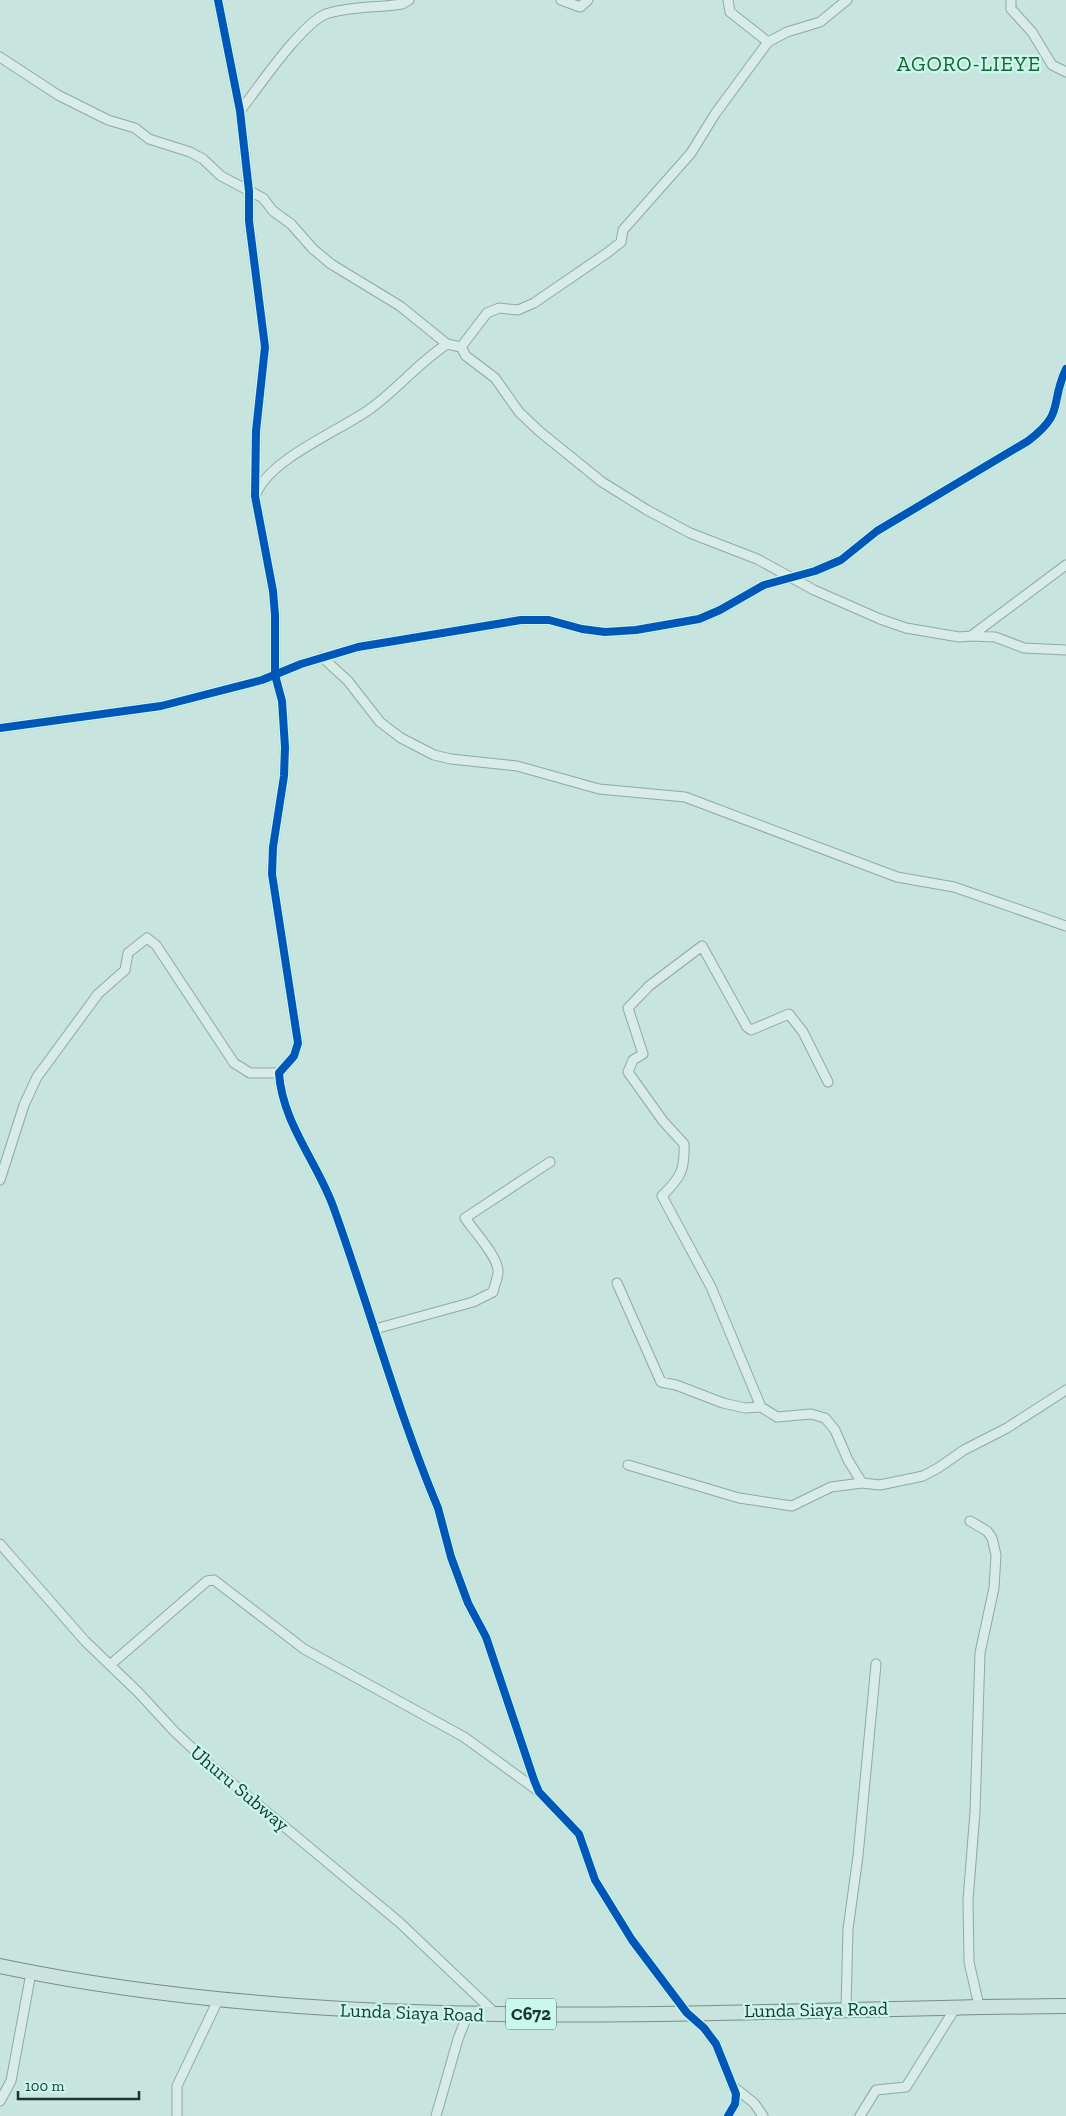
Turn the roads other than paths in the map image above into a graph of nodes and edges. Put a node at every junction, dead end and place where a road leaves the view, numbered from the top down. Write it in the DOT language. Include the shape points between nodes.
graph roads {
  1 [pos="218,0"];
  2 [pos="409,0"];
  3 [pos="561,0"];
  4 [pos="588,0"];
  5 [pos="728,0"];
  6 [pos="847,0"];
  7 [pos="1011,0"];
  8 [pos="768,42"];
  9 [pos="0,57"];
  10 [pos="1066,72"];
  11 [pos="240,111"];
  12 [pos="249,191"];
  13 [pos="447,344"];
  14 [pos="461,347"];
  15 [pos="1066,369"];
  16 [pos="255,496"];
  17 [pos="1066,566"];
  18 [pos="790,578"];
  19 [pos="971,636"];
  20 [pos="1066,650"];
  21 [pos="322,657"];
  22 [pos="275,675"];
  23 [pos="0,728"];
  24 [pos="1066,926"];
  25 [pos="279,1073"];
  26 [pos="828,1082"];
  27 [pos="550,1162"];
  28 [pos="0,1180"];
  29 [pos="617,1283"];
  30 [pos="375,1329"];
  31 [pos="1066,1390"];
  32 [pos="761,1407"];
  33 [pos="628,1465"];
  34 [pos="862,1483"];
  35 [pos="970,1521"];
  36 [pos="0,1544"];
  37 [pos="876,1664"];
  38 [pos="110,1665"];
  39 [pos="540,1792"];
  40 [pos="0,1966"];
  41 [pos="31,1973"];
  42 [pos="219,1998"];
  43 [pos="979,2006"];
  44 [pos="1066,2006"];
  45 [pos="956,2007"];
  46 [pos="846,2008"];
  47 [pos="687,2013"];
  48 [pos="468,2014"];
  49 [pos="497,2015"];
  50 [pos="735,2088"];
  51 [pos="0,2101"];
  52 [pos="177,2116"];
  53 [pos="436,2116"];
  54 [pos="728,2116"];
  55 [pos="762,2116"];
  56 [pos="860,2116"];
  1 -- 11 [label="street"];
  2 -- 11 [label="street" via="402,4 326,14 316,20"];
  3 -- 4 [label="street" via="580,7"];
  5 -- 8 [label="street" via="730,12"];
  6 -- 8 [label="street" via="820,22"];
  7 -- 10 [label="street" via="1012,9 1032,32 1052,65"];
  8 -- 14 [label="street" via="715,114 691,153 624,230 620,242 588,268 534,303 518,310 499,308 487,313"];
  9 -- 12 [label="street" via="73,103 108,120 135,128 150,139 196,156 221,176"];
  11 -- 12 [label="street"];
  12 -- 13 [label="street" via="266,200 273,211 291,224 312,249 331,264 400,306"];
  12 -- 16 [label="street" via="249,221 265,346 256,431"];
  13 -- 14 [label="street"];
  13 -- 16 [label="street" via="370,409 283,462 262,479"];
  14 -- 18 [label="street" via="466,356 495,378 526,420 602,482 676,526 757,559"];
  15 -- 18 [label="street" via="1055,412 1044,428 1028,441 877,531 840,560"];
  16 -- 22 [label="street" via="273,591"];
  17 -- 19 [label="street"];
  18 -- 19 [label="street" via="898,626 959,637"];
  18 -- 21 [label="street" via="764,585 720,610 679,624 605,632 549,620 528,619 363,646"];
  19 -- 20 [label="street" via="995,637 1024,648"];
  21 -- 22 [label="street"];
  21 -- 24 [label="street" via="348,681 380,722 401,738 434,755 517,766 599,789 685,797 896,877 954,887"];
  22 -- 23 [label="street" via="161,706"];
  22 -- 25 [label="street" via="282,701 285,747 272,879 298,1029 294,1056"];
  25 -- 28 [label="street" via="250,1072 234,1063 156,945 147,938 128,953 125,970 98,994 37,1077 24,1105"];
  25 -- 30 [label="street" via="280,1088 290,1119 333,1205"];
  26 -- 32 [label="street" via="803,1032 789,1014 751,1030 747,1027 702,946 648,986 628,1008 643,1054 633,1060 628,1072 684,1144 685,1165 675,1183 662,1196 711,1287"];
  27 -- 30 [label="street" via="465,1218 490,1249 496,1264 498,1272 493,1292 473,1302"];
  29 -- 32 [label="street" via="661,1382 745,1408"];
  30 -- 39 [label="street" via="438,1508 451,1558 468,1603 486,1637"];
  31 -- 34 [label="street" via="1008,1428 923,1476 880,1485"];
  32 -- 34 [label="street" via="777,1417 811,1414 828,1420"];
  33 -- 34 [label="street" via="738,1498 792,1506 831,1487"];
  35 -- 43 [label="street" via="987,1531 996,1555 994,1588 980,1653 976,1792 968,1900 969,1962"];
  36 -- 38 [label="street, Uhuru Subway"];
  37 -- 46 [label="street" via="848,1929"];
  38 -- 39 [label="street" via="207,1581 214,1580 304,1649 464,1737"];
  38 -- 49 [label="street, Uhuru Subway" via="209,1764 399,1922"];
  39 -- 47 [label="street" via="579,1834 595,1880 620,1922"];
  40 -- 41 [label="main road, Lunda Siaya Road / C672"];
  41 -- 42 [label="main road, Lunda Siaya Road / C672" via="134,1990"];
  41 -- 51 [label="street" via="11,2081"];
  42 -- 48 [label="main road, Lunda Siaya Road / C672" via="325,2008"];
  42 -- 52 [label="street" via="177,2086"];
  43 -- 44 [label="main road, Lunda Siaya Road / C672"];
  43 -- 45 [label="main road, Lunda Siaya Road / C672"];
  45 -- 46 [label="main road, Lunda Siaya Road / C672"];
  45 -- 56 [label="street" via="906,2087 876,2090"];
  46 -- 47 [label="main road, Lunda Siaya Road / C672"];
  47 -- 49 [label="main road, Lunda Siaya Road / C672"];
  47 -- 50 [label="street" via="716,2044"];
  48 -- 49 [label="main road, Lunda Siaya Road / C672"];
  48 -- 53 [label="street"];
  50 -- 54 [label="street" via="736,2098"];
  50 -- 55 [label="street" via="754,2103"];
}
